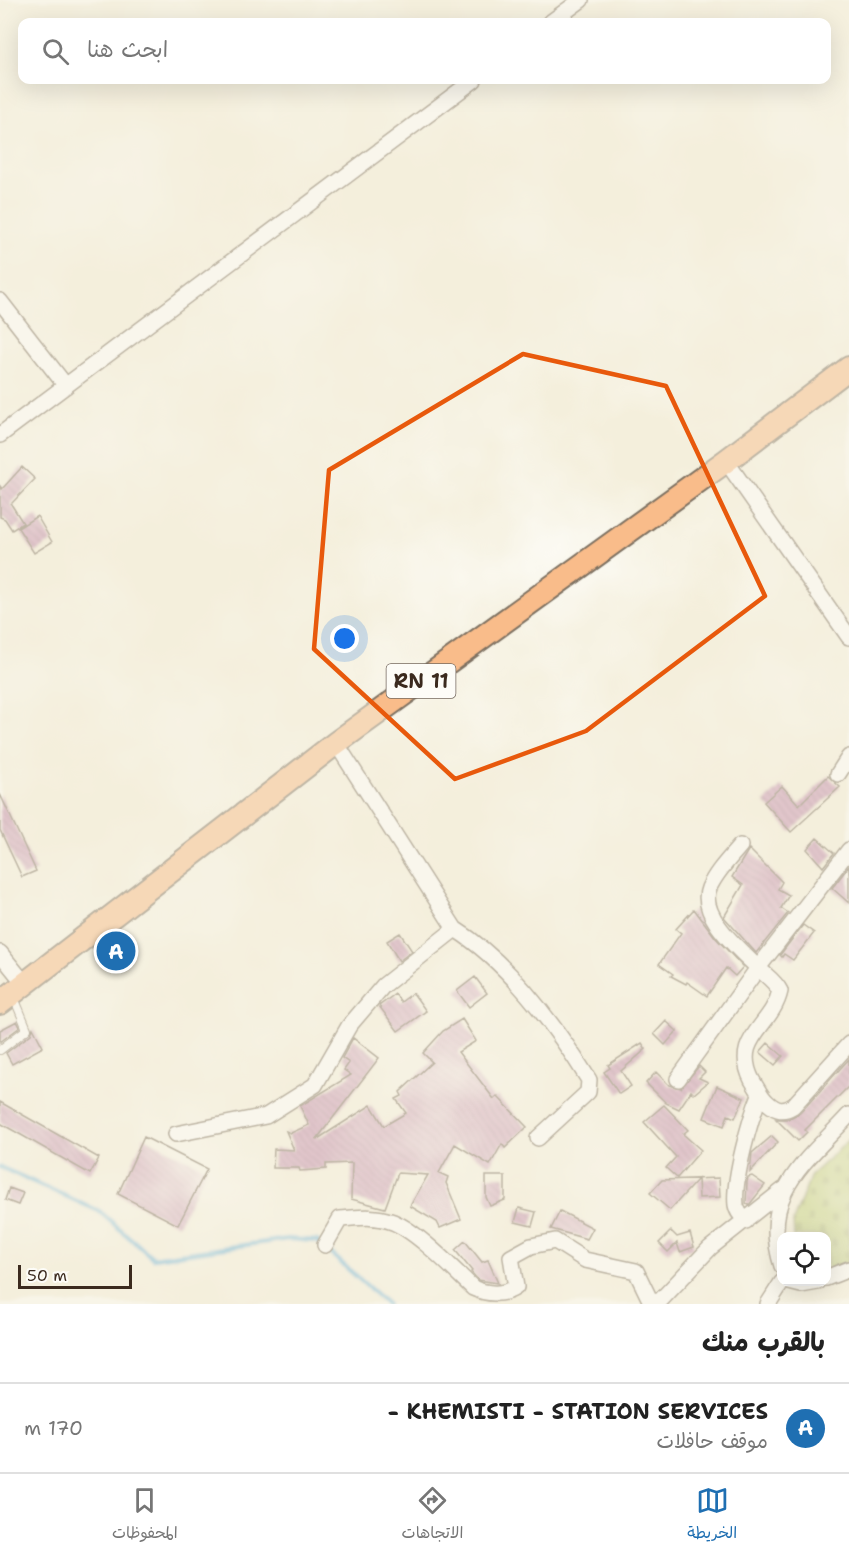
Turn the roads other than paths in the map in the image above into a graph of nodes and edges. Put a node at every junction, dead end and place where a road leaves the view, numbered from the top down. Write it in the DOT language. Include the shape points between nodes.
graph roads {
  1 [pos="581,0"];
  2 [pos="556,18"];
  3 [pos="469,84"];
  4 [pos="0,301"];
  5 [pos="849,368"];
  6 [pos="66,386"];
  7 [pos="0,435"];
  8 [pos="726,460"];
  9 [pos="849,637"];
  10 [pos="336,743"];
  11 [pos="849,757"];
  12 [pos="838,774"];
  13 [pos="740,846"];
  14 [pos="849,850"];
  15 [pos="455,929"];
  16 [pos="3,963"];
  17 [pos="758,968"];
  18 [pos="12,994"];
  19 [pos="849,1044"];
  20 [pos="0,1050"];
  21 [pos="678,1079"];
  22 [pos="760,1095"];
  23 [pos="849,1115"];
  24 [pos="176,1134"];
  25 [pos="538,1138"];
  26 [pos="783,1190"];
  27 [pos="746,1221"];
  28 [pos="777,1241"];
  29 [pos="325,1245"];
  30 [pos="849,1269"];
  31 [pos="831,1276"];
  32 [pos="779,1286"];
  33 [pos="652,1304"];
  34 [pos="657,1304"];
  35 [pos="768,1304"];
  1 -- 2 [label="street"];
  3 -- 6 [label="street"];
  4 -- 6 [label="street"];
  5 -- 8 [label="main road, RN 11"];
  6 -- 7 [label="street"];
  8 -- 9 [label="street"];
  8 -- 10 [label="main road, RN 11"];
  10 -- 15 [label="street"];
  10 -- 18 [label="main road, RN 11"];
  11 -- 12 [label="street"];
  13 -- 17 [label="street" via="710,888 707,909"];
  14 -- 17 [label="street"];
  15 -- 24 [label="street" via="383,986 349,1026 315,1085 266,1116"];
  15 -- 25 [label="street" via="477,942 509,976 589,1080 588,1092"];
  16 -- 18 [label="street"];
  17 -- 21 [label="street"];
  17 -- 22 [label="street" via="780,991 745,1054 748,1071"];
  18 -- 20 [label="lane" via="27,1029"];
  19 -- 22 [label="street" via="785,1111"];
  22 -- 27 [label="street" via="752,1115 737,1191 736,1205"];
  23 -- 26 [label="street"];
  26 -- 27 [label="street"];
  26 -- 28 [label="street" via="775,1231"];
  27 -- 34 [label="street" via="710,1248"];
  29 -- 33 [label="street" via="340,1219 373,1217 393,1221 473,1288 495,1293 516,1287 511,1257 515,1253 555,1241 585,1260 636,1271"];
  30 -- 31 [label="street"];
  32 -- 35 [label="street"];
}
